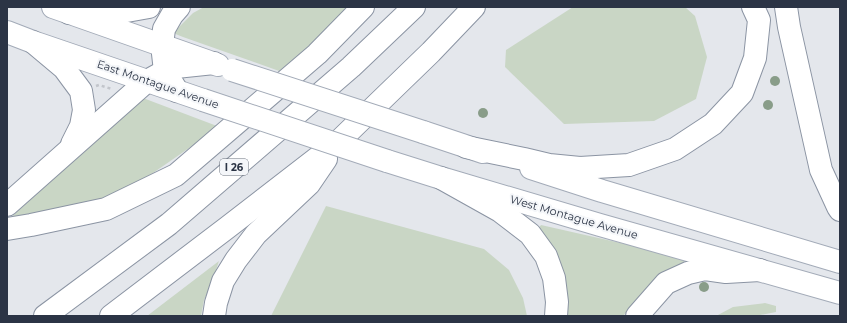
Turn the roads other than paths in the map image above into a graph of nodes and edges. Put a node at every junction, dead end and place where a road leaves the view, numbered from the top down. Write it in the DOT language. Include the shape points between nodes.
graph roads {
  1 [pos="149,7"];
  2 [pos="179,7"];
  3 [pos="363,7"];
  4 [pos="414,7"];
  5 [pos="474,7"];
  6 [pos="489,7"];
  7 [pos="754,7"];
  8 [pos="786,7"];
  9 [pos="61,10"];
  10 [pos="7,32"];
  11 [pos="33,42"];
  12 [pos="162,45"];
  13 [pos="431,52"];
  14 [pos="223,66"];
  15 [pos="156,76"];
  16 [pos="309,135"];
  17 [pos="338,142"];
  18 [pos="466,147"];
  19 [pos="68,150"];
  20 [pos="441,178"];
  21 [pos="7,205"];
  22 [pos="840,210"];
  23 [pos="7,230"];
  24 [pos="840,262"];
  25 [pos="760,270"];
  26 [pos="840,293"];
  27 [pos="45,316"];
  28 [pos="111,316"];
  29 [pos="214,316"];
  30 [pos="556,316"];
  31 [pos="636,316"];
  1 -- 9 [label="main road" via="110,14"];
  2 -- 12 [label="main road" via="164,29"];
  3 -- 23 [label="main road" via="317,54 176,175 106,209"];
  4 -- 27 [label="main road, I 26" via="351,67 168,224"];
  5 -- 13 [label="main road"];
  6 -- 13 [label="main road"];
  7 -- 18 [label="main road" via="759,20 755,58 742,93 713,124 674,149 628,165 580,168 549,165"];
  8 -- 22 [label="main road" via="821,170"];
  9 -- 12 [label="main road"];
  10 -- 11 [label="main road, East Montague Avenue"];
  11 -- 15 [label="main road, East Montague Avenue"];
  11 -- 19 [label="main road" via="64,68 81,91 84,110 81,126"];
  12 -- 14 [label="main road"];
  12 -- 15 [label="main road"];
  13 -- 17 [label="main road"];
  14 -- 15 [label="main road" via="176,67"];
  14 -- 18 [label="main road, bridge"];
  15 -- 16 [label="main road, East Montague Avenue, bridge" via="177,91"];
  15 -- 19 [label="main road"];
  16 -- 20 [label="main road, West Montague Avenue, bridge"];
  17 -- 28 [label="main road"];
  17 -- 29 [label="main road" via="309,184 256,234 236,260 223,281"];
  18 -- 24 [label="main road" via="602,191"];
  19 -- 21 [label="main road"];
  20 -- 25 [label="main road, West Montague Avenue"];
  20 -- 30 [label="main road" via="500,211 530,234 546,256 554,278"];
  25 -- 26 [label="main road, West Montague Avenue"];
  25 -- 31 [label="main road" via="726,272 706,269 688,273 666,284"];
}
